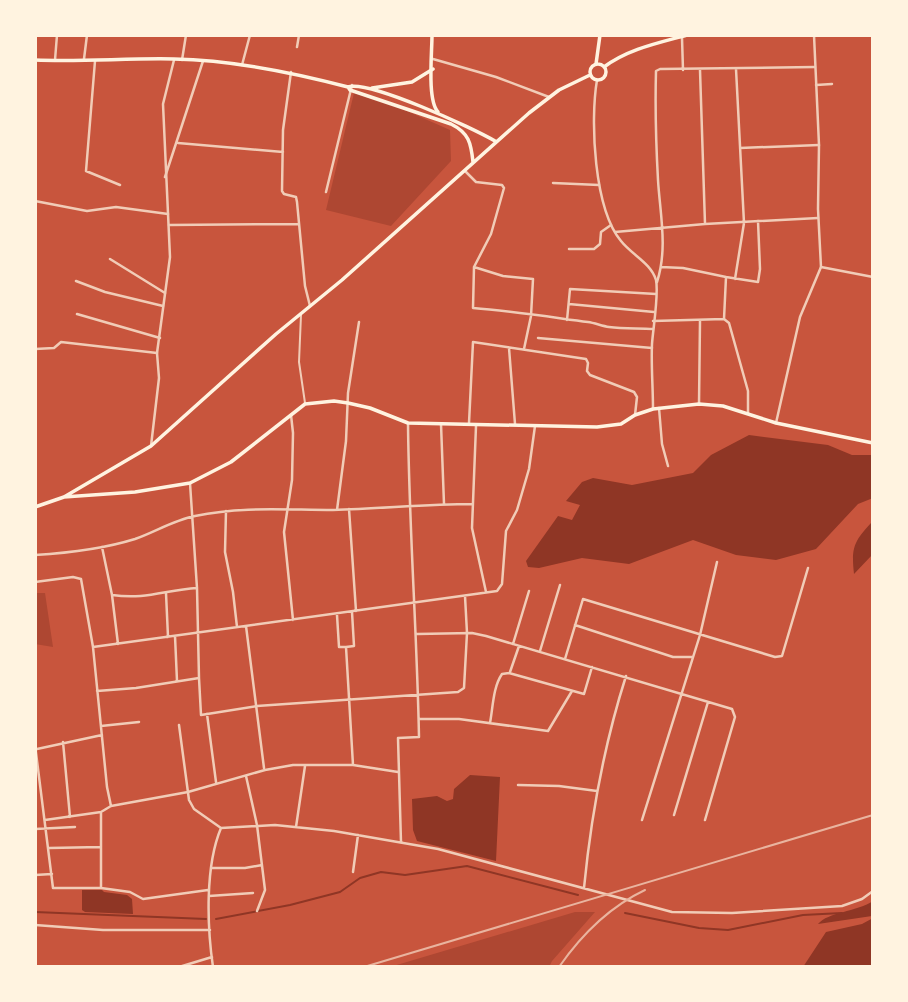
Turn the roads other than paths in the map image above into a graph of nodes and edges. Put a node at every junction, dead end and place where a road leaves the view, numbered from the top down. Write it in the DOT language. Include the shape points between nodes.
graph roads {
  1 [pos="57,35"];
  2 [pos="87,35"];
  3 [pos="186,35"];
  4 [pos="250,35"];
  5 [pos="299,35"];
  6 [pos="432,35"];
  7 [pos="600,35"];
  8 [pos="687,35"];
  9 [pos="814,35"];
  10 [pos="682,37"];
  11 [pos="297,47"];
  12 [pos="174,59"];
  13 [pos="433,59"];
  14 [pos="35,60"];
  15 [pos="182,60"];
  16 [pos="55,61"];
  17 [pos="83,61"];
  18 [pos="95,61"];
  19 [pos="203,61"];
  20 [pos="596,64"];
  21 [pos="243,65"];
  22 [pos="604,66"];
  23 [pos="815,67"];
  24 [pos="433,69"];
  25 [pos="683,69"];
  26 [pos="700,69"];
  27 [pos="736,69"];
  28 [pos="291,72"];
  29 [pos="590,75"];
  30 [pos="597,80"];
  31 [pos="832,84"];
  32 [pos="816,85"];
  33 [pos="350,87"];
  34 [pos="370,89"];
  35 [pos="550,97"];
  36 [pos="443,116"];
  37 [pos="496,141"];
  38 [pos="178,143"];
  39 [pos="819,145"];
  40 [pos="740,148"];
  41 [pos="282,152"];
  42 [pos="474,162"];
  43 [pos="465,171"];
  44 [pos="165,177"];
  45 [pos="553,183"];
  46 [pos="120,185"];
  47 [pos="598,185"];
  48 [pos="326,192"];
  49 [pos="35,201"];
  50 [pos="168,214"];
  51 [pos="819,218"];
  52 [pos="758,221"];
  53 [pos="744,223"];
  54 [pos="299,224"];
  55 [pos="705,224"];
  56 [pos="169,225"];
  57 [pos="611,225"];
  58 [pos="663,228"];
  59 [pos="615,232"];
  60 [pos="569,248"];
  61 [pos="110,260"];
  62 [pos="474,267"];
  63 [pos="661,267"];
  64 [pos="821,267"];
  65 [pos="726,277"];
  66 [pos="873,277"];
  67 [pos="735,279"];
  68 [pos="76,281"];
  69 [pos="657,284"];
  70 [pos="164,293"];
  71 [pos="656,294"];
  72 [pos="569,304"];
  73 [pos="163,306"];
  74 [pos="310,307"];
  75 [pos="654,312"];
  76 [pos="77,314"];
  77 [pos="301,314"];
  78 [pos="531,316"];
  79 [pos="724,319"];
  80 [pos="567,320"];
  81 [pos="653,321"];
  82 [pos="700,321"];
  83 [pos="359,322"];
  84 [pos="653,329"];
  85 [pos="160,338"];
  86 [pos="538,338"];
  87 [pos="509,346"];
  88 [pos="652,348"];
  89 [pos="35,349"];
  90 [pos="524,349"];
  91 [pos="158,353"];
  92 [pos="348,403"];
  93 [pos="305,404"];
  94 [pos="699,404"];
  95 [pos="656,408"];
  96 [pos="748,413"];
  97 [pos="291,415"];
  98 [pos="635,415"];
  99 [pos="408,423"];
  100 [pos="469,423"];
  101 [pos="476,423"];
  102 [pos="776,423"];
  103 [pos="441,424"];
  104 [pos="515,424"];
  105 [pos="535,426"];
  106 [pos="873,443"];
  107 [pos="151,446"];
  108 [pos="668,466"];
  109 [pos="190,483"];
  110 [pos="64,497"];
  111 [pos="444,504"];
  112 [pos="472,504"];
  113 [pos="409,506"];
  114 [pos="35,507"];
  115 [pos="349,509"];
  116 [pos="226,510"];
  117 [pos="287,510"];
  118 [pos="337,510"];
  119 [pos="191,516"];
  120 [pos="102,547"];
  121 [pos="35,555"];
  122 [pos="717,562"];
  123 [pos="808,568"];
  124 [pos="35,582"];
  125 [pos="560,585"];
  126 [pos="197,588"];
  127 [pos="529,591"];
  128 [pos="486,592"];
  129 [pos="166,593"];
  130 [pos="112,595"];
  131 [pos="465,596"];
  132 [pos="415,603"];
  133 [pos="354,611"];
  134 [pos="337,614"];
  135 [pos="293,620"];
  136 [pos="575,625"];
  137 [pos="246,626"];
  138 [pos="237,627"];
  139 [pos="199,632"];
  140 [pos="467,633"];
  141 [pos="417,634"];
  142 [pos="700,635"];
  143 [pos="175,636"];
  144 [pos="168,637"];
  145 [pos="118,644"];
  146 [pos="513,644"];
  147 [pos="519,646"];
  148 [pos="346,647"];
  149 [pos="93,648"];
  150 [pos="540,651"];
  151 [pos="693,657"];
  152 [pos="565,659"];
  153 [pos="35,664"];
  154 [pos="592,666"];
  155 [pos="509,673"];
  156 [pos="626,676"];
  157 [pos="199,678"];
  158 [pos="177,682"];
  159 [pos="97,691"];
  160 [pos="572,691"];
  161 [pos="682,694"];
  162 [pos="417,695"];
  163 [pos="35,700"];
  164 [pos="349,700"];
  165 [pos="708,702"];
  166 [pos="257,706"];
  167 [pos="207,714"];
  168 [pos="419,719"];
  169 [pos="139,722"];
  170 [pos="490,723"];
  171 [pos="179,725"];
  172 [pos="101,726"];
  173 [pos="102,735"];
  174 [pos="63,743"];
  175 [pos="35,748"];
  176 [pos="353,765"];
  177 [pos="305,766"];
  178 [pos="265,770"];
  179 [pos="398,772"];
  180 [pos="246,775"];
  181 [pos="216,782"];
  182 [pos="518,785"];
  183 [pos="597,791"];
  184 [pos="188,792"];
  185 [pos="111,806"];
  186 [pos="101,812"];
  187 [pos="674,815"];
  188 [pos="70,817"];
  189 [pos="45,820"];
  190 [pos="642,820"];
  191 [pos="705,820"];
  192 [pos="257,825"];
  193 [pos="75,827"];
  194 [pos="296,827"];
  195 [pos="221,828"];
  196 [pos="35,829"];
  197 [pos="47,830"];
  198 [pos="358,835"];
  199 [pos="401,842"];
  200 [pos="101,847"];
  201 [pos="49,848"];
  202 [pos="262,865"];
  203 [pos="211,868"];
  204 [pos="353,872"];
  205 [pos="51,874"];
  206 [pos="35,875"];
  207 [pos="101,888"];
  208 [pos="584,888"];
  209 [pos="209,890"];
  210 [pos="873,891"];
  211 [pos="253,893"];
  212 [pos="209,896"];
  213 [pos="257,911"];
  214 [pos="35,925"];
  215 [pos="211,930"];
  216 [pos="212,957"];
  217 [pos="179,967"];
  218 [pos="213,967"];
  1 -- 16 [label="street"];
  2 -- 17 [label="street"];
  3 -- 15 [label="street"];
  4 -- 21 [label="street"];
  5 -- 11 [label="street"];
  6 -- 13 [label="main road"];
  7 -- 20 [label="main road"];
  8 -- 10 [label="main road"];
  9 -- 23 [label="street"];
  10 -- 22 [label="main road" via="616,57"];
  10 -- 25 [label="street"];
  12 -- 15 [label="main road"];
  12 -- 18 [label="main road"];
  12 -- 44 [label="street" via="163,104"];
  13 -- 24 [label="main road"];
  13 -- 35 [label="street"];
  14 -- 16 [label="main road"];
  15 -- 19 [label="main road"];
  16 -- 17 [label="main road"];
  17 -- 18 [label="main road"];
  18 -- 46 [label="street" via="86,171"];
  19 -- 21 [label="main road"];
  19 -- 38 [label="street"];
  20 -- 22 [label="main road"];
  20 -- 29 [label="main road"];
  21 -- 28 [label="main road"];
  22 -- 30 [label="main road" via="605,77"];
  23 -- 27 [label="street"];
  23 -- 32 [label="street"];
  24 -- 34 [label="main road" via="412,82"];
  24 -- 36 [label="main road" via="434,107"];
  25 -- 26 [label="street"];
  25 -- 58 [label="street" via="656,72"];
  26 -- 27 [label="street"];
  26 -- 55 [label="street"];
  27 -- 40 [label="street"];
  28 -- 33 [label="main road"];
  28 -- 41 [label="street"];
  29 -- 30 [label="main road"];
  29 -- 35 [label="main road"];
  30 -- 47 [label="street" via="593,101"];
  31 -- 32 [label="street"];
  32 -- 39 [label="street"];
  33 -- 34 [label="main road"];
  33 -- 42 [label="main road" via="460,129 470,140"];
  33 -- 48 [label="street"];
  34 -- 36 [label="main road"];
  35 -- 37 [label="main road"];
  36 -- 37 [label="main road"];
  37 -- 42 [label="main road"];
  38 -- 41 [label="street"];
  38 -- 44 [label="street"];
  39 -- 40 [label="street"];
  39 -- 51 [label="street"];
  40 -- 53 [label="street"];
  41 -- 54 [label="street" via="283,193 296,198"];
  42 -- 43 [label="main road"];
  43 -- 62 [label="street" via="476,182 504,188 491,234"];
  43 -- 74 [label="main road"];
  44 -- 50 [label="street"];
  45 -- 47 [label="street"];
  47 -- 57 [label="street"];
  49 -- 50 [label="street" via="88,211 116,207"];
  50 -- 56 [label="street"];
  51 -- 52 [label="street"];
  51 -- 64 [label="street"];
  52 -- 53 [label="street"];
  52 -- 67 [label="street" via="758,282"];
  53 -- 55 [label="street"];
  53 -- 67 [label="street"];
  54 -- 56 [label="street"];
  54 -- 74 [label="street"];
  55 -- 58 [label="street"];
  56 -- 70 [label="street"];
  57 -- 59 [label="street"];
  57 -- 60 [label="street" via="601,232 594,250"];
  58 -- 59 [label="street"];
  58 -- 63 [label="street"];
  59 -- 69 [label="street" via="653,271"];
  61 -- 70 [label="street"];
  62 -- 78 [label="street" via="533,279"];
  62 -- 78 [label="street" via="473,308"];
  63 -- 65 [label="street"];
  63 -- 69 [label="street"];
  64 -- 66 [label="street"];
  64 -- 102 [label="street" via="800,317"];
  65 -- 67 [label="street"];
  65 -- 79 [label="street"];
  68 -- 73 [label="street"];
  69 -- 71 [label="street"];
  70 -- 73 [label="street"];
  71 -- 72 [label="street" via="570,289"];
  71 -- 75 [label="street"];
  72 -- 75 [label="street"];
  72 -- 80 [label="street"];
  73 -- 85 [label="street"];
  74 -- 77 [label="main road"];
  75 -- 81 [label="street"];
  76 -- 85 [label="street"];
  77 -- 93 [label="street" via="299,362"];
  77 -- 107 [label="main road"];
  78 -- 80 [label="street"];
  78 -- 90 [label="street"];
  79 -- 82 [label="street"];
  79 -- 96 [label="street" via="732,330 744,373"];
  80 -- 84 [label="street"];
  81 -- 82 [label="street"];
  81 -- 84 [label="street"];
  82 -- 94 [label="street"];
  83 -- 92 [label="street"];
  84 -- 88 [label="street"];
  85 -- 91 [label="street"];
  86 -- 88 [label="street"];
  87 -- 90 [label="street"];
  87 -- 100 [label="street" via="473,342"];
  87 -- 104 [label="street"];
  88 -- 95 [label="street"];
  89 -- 91 [label="street" via="54,348 61,342"];
  90 -- 98 [label="street" via="586,359 590,375 634,392"];
  91 -- 107 [label="street"];
  92 -- 93 [label="main road"];
  92 -- 99 [label="main road"];
  92 -- 118 [label="street"];
  93 -- 97 [label="main road"];
  94 -- 95 [label="main road"];
  94 -- 96 [label="main road"];
  95 -- 98 [label="main road"];
  95 -- 108 [label="street"];
  96 -- 102 [label="main road"];
  97 -- 109 [label="main road" via="232,462"];
  97 -- 117 [label="street" via="293,455"];
  98 -- 105 [label="main road" via="621,424 597,427"];
  99 -- 103 [label="main road"];
  99 -- 113 [label="street"];
  100 -- 101 [label="main road"];
  100 -- 103 [label="main road"];
  101 -- 104 [label="main road"];
  101 -- 112 [label="street"];
  102 -- 106 [label="main road"];
  103 -- 111 [label="street"];
  104 -- 105 [label="main road"];
  105 -- 128 [label="street" via="529,469 506,531 502,587"];
  107 -- 110 [label="main road"];
  109 -- 110 [label="main road"];
  109 -- 119 [label="street"];
  110 -- 114 [label="main road"];
  111 -- 112 [label="street"];
  111 -- 113 [label="street"];
  112 -- 128 [label="street" via="472,528"];
  113 -- 115 [label="street"];
  113 -- 132 [label="street"];
  115 -- 118 [label="street"];
  115 -- 133 [label="street"];
  116 -- 117 [label="street"];
  116 -- 119 [label="street"];
  116 -- 138 [label="street" via="225,552"];
  117 -- 118 [label="street"];
  117 -- 135 [label="street" via="284,532"];
  119 -- 120 [label="street"];
  119 -- 126 [label="street"];
  120 -- 121 [label="street"];
  120 -- 130 [label="street"];
  122 -- 142 [label="street"];
  123 -- 142 [label="street" via="782,656"];
  124 -- 149 [label="street" via="81,579"];
  125 -- 150 [label="street"];
  126 -- 129 [label="street"];
  126 -- 139 [label="street"];
  127 -- 146 [label="street"];
  128 -- 131 [label="street"];
  129 -- 130 [label="street" via="132,598"];
  129 -- 144 [label="street"];
  130 -- 145 [label="street"];
  131 -- 132 [label="street"];
  131 -- 140 [label="street"];
  132 -- 133 [label="street"];
  132 -- 141 [label="street"];
  133 -- 134 [label="street"];
  133 -- 148 [label="street" via="354,646"];
  134 -- 135 [label="street"];
  134 -- 148 [label="street" via="339,647"];
  135 -- 137 [label="street"];
  136 -- 142 [label="street" via="583,599"];
  136 -- 151 [label="street" via="673,657"];
  136 -- 152 [label="street"];
  137 -- 138 [label="street"];
  137 -- 166 [label="street"];
  138 -- 139 [label="street"];
  139 -- 143 [label="street"];
  139 -- 157 [label="street"];
  140 -- 141 [label="street"];
  140 -- 146 [label="street"];
  140 -- 162 [label="street" via="462,690"];
  141 -- 162 [label="street"];
  142 -- 151 [label="street"];
  143 -- 144 [label="street"];
  143 -- 158 [label="street"];
  144 -- 145 [label="street"];
  145 -- 149 [label="street"];
  146 -- 147 [label="street"];
  147 -- 150 [label="street"];
  147 -- 155 [label="street"];
  148 -- 164 [label="street"];
  149 -- 159 [label="street"];
  150 -- 152 [label="street"];
  151 -- 161 [label="street"];
  152 -- 154 [label="street"];
  153 -- 163 [label="street"];
  154 -- 156 [label="street"];
  154 -- 160 [label="street" via="584,694"];
  155 -- 160 [label="street"];
  155 -- 170 [label="street" via="499,677"];
  156 -- 161 [label="street"];
  156 -- 183 [label="street"];
  157 -- 158 [label="street"];
  157 -- 167 [label="street" via="201,715"];
  158 -- 159 [label="street"];
  159 -- 172 [label="street"];
  160 -- 170 [label="street" via="548,731"];
  161 -- 165 [label="street"];
  161 -- 190 [label="street"];
  162 -- 164 [label="street"];
  162 -- 168 [label="street"];
  164 -- 166 [label="street"];
  164 -- 176 [label="street"];
  165 -- 187 [label="street"];
  165 -- 191 [label="street" via="733,709 735,717"];
  166 -- 167 [label="street"];
  166 -- 178 [label="street"];
  167 -- 181 [label="street"];
  168 -- 170 [label="street"];
  168 -- 179 [label="street" via="419,737 398,738"];
  169 -- 172 [label="street"];
  171 -- 184 [label="street"];
  172 -- 173 [label="street"];
  173 -- 174 [label="street"];
  173 -- 185 [label="street"];
  174 -- 175 [label="street"];
  174 -- 188 [label="street"];
  175 -- 189 [label="street"];
  176 -- 177 [label="street"];
  176 -- 179 [label="street"];
  177 -- 178 [label="street"];
  177 -- 194 [label="street"];
  178 -- 180 [label="street"];
  179 -- 199 [label="street"];
  180 -- 181 [label="street"];
  180 -- 192 [label="street"];
  181 -- 184 [label="street"];
  182 -- 183 [label="street"];
  183 -- 208 [label="street"];
  184 -- 185 [label="street"];
  184 -- 195 [label="street" via="194,809"];
  185 -- 186 [label="street"];
  186 -- 188 [label="street"];
  186 -- 200 [label="street"];
  188 -- 189 [label="street"];
  189 -- 197 [label="street"];
  192 -- 194 [label="street"];
  192 -- 195 [label="street"];
  192 -- 202 [label="street"];
  193 -- 197 [label="street"];
  194 -- 198 [label="street"];
  195 -- 203 [label="street"];
  196 -- 197 [label="street"];
  197 -- 201 [label="street"];
  198 -- 199 [label="street"];
  198 -- 204 [label="street"];
  199 -- 208 [label="street"];
  200 -- 201 [label="street"];
  200 -- 207 [label="street"];
  201 -- 205 [label="street"];
  202 -- 203 [label="street"];
  202 -- 213 [label="street" via="265,890"];
  203 -- 209 [label="street"];
  205 -- 206 [label="street"];
  205 -- 207 [label="street" via="53,888"];
  207 -- 209 [label="street" via="143,899"];
  208 -- 210 [label="street" via="672,912 732,913 842,906"];
  209 -- 212 [label="street"];
  211 -- 212 [label="street"];
  212 -- 215 [label="street"];
  214 -- 215 [label="street"];
  215 -- 216 [label="street"];
  216 -- 217 [label="street"];
  216 -- 218 [label="street"];
}
